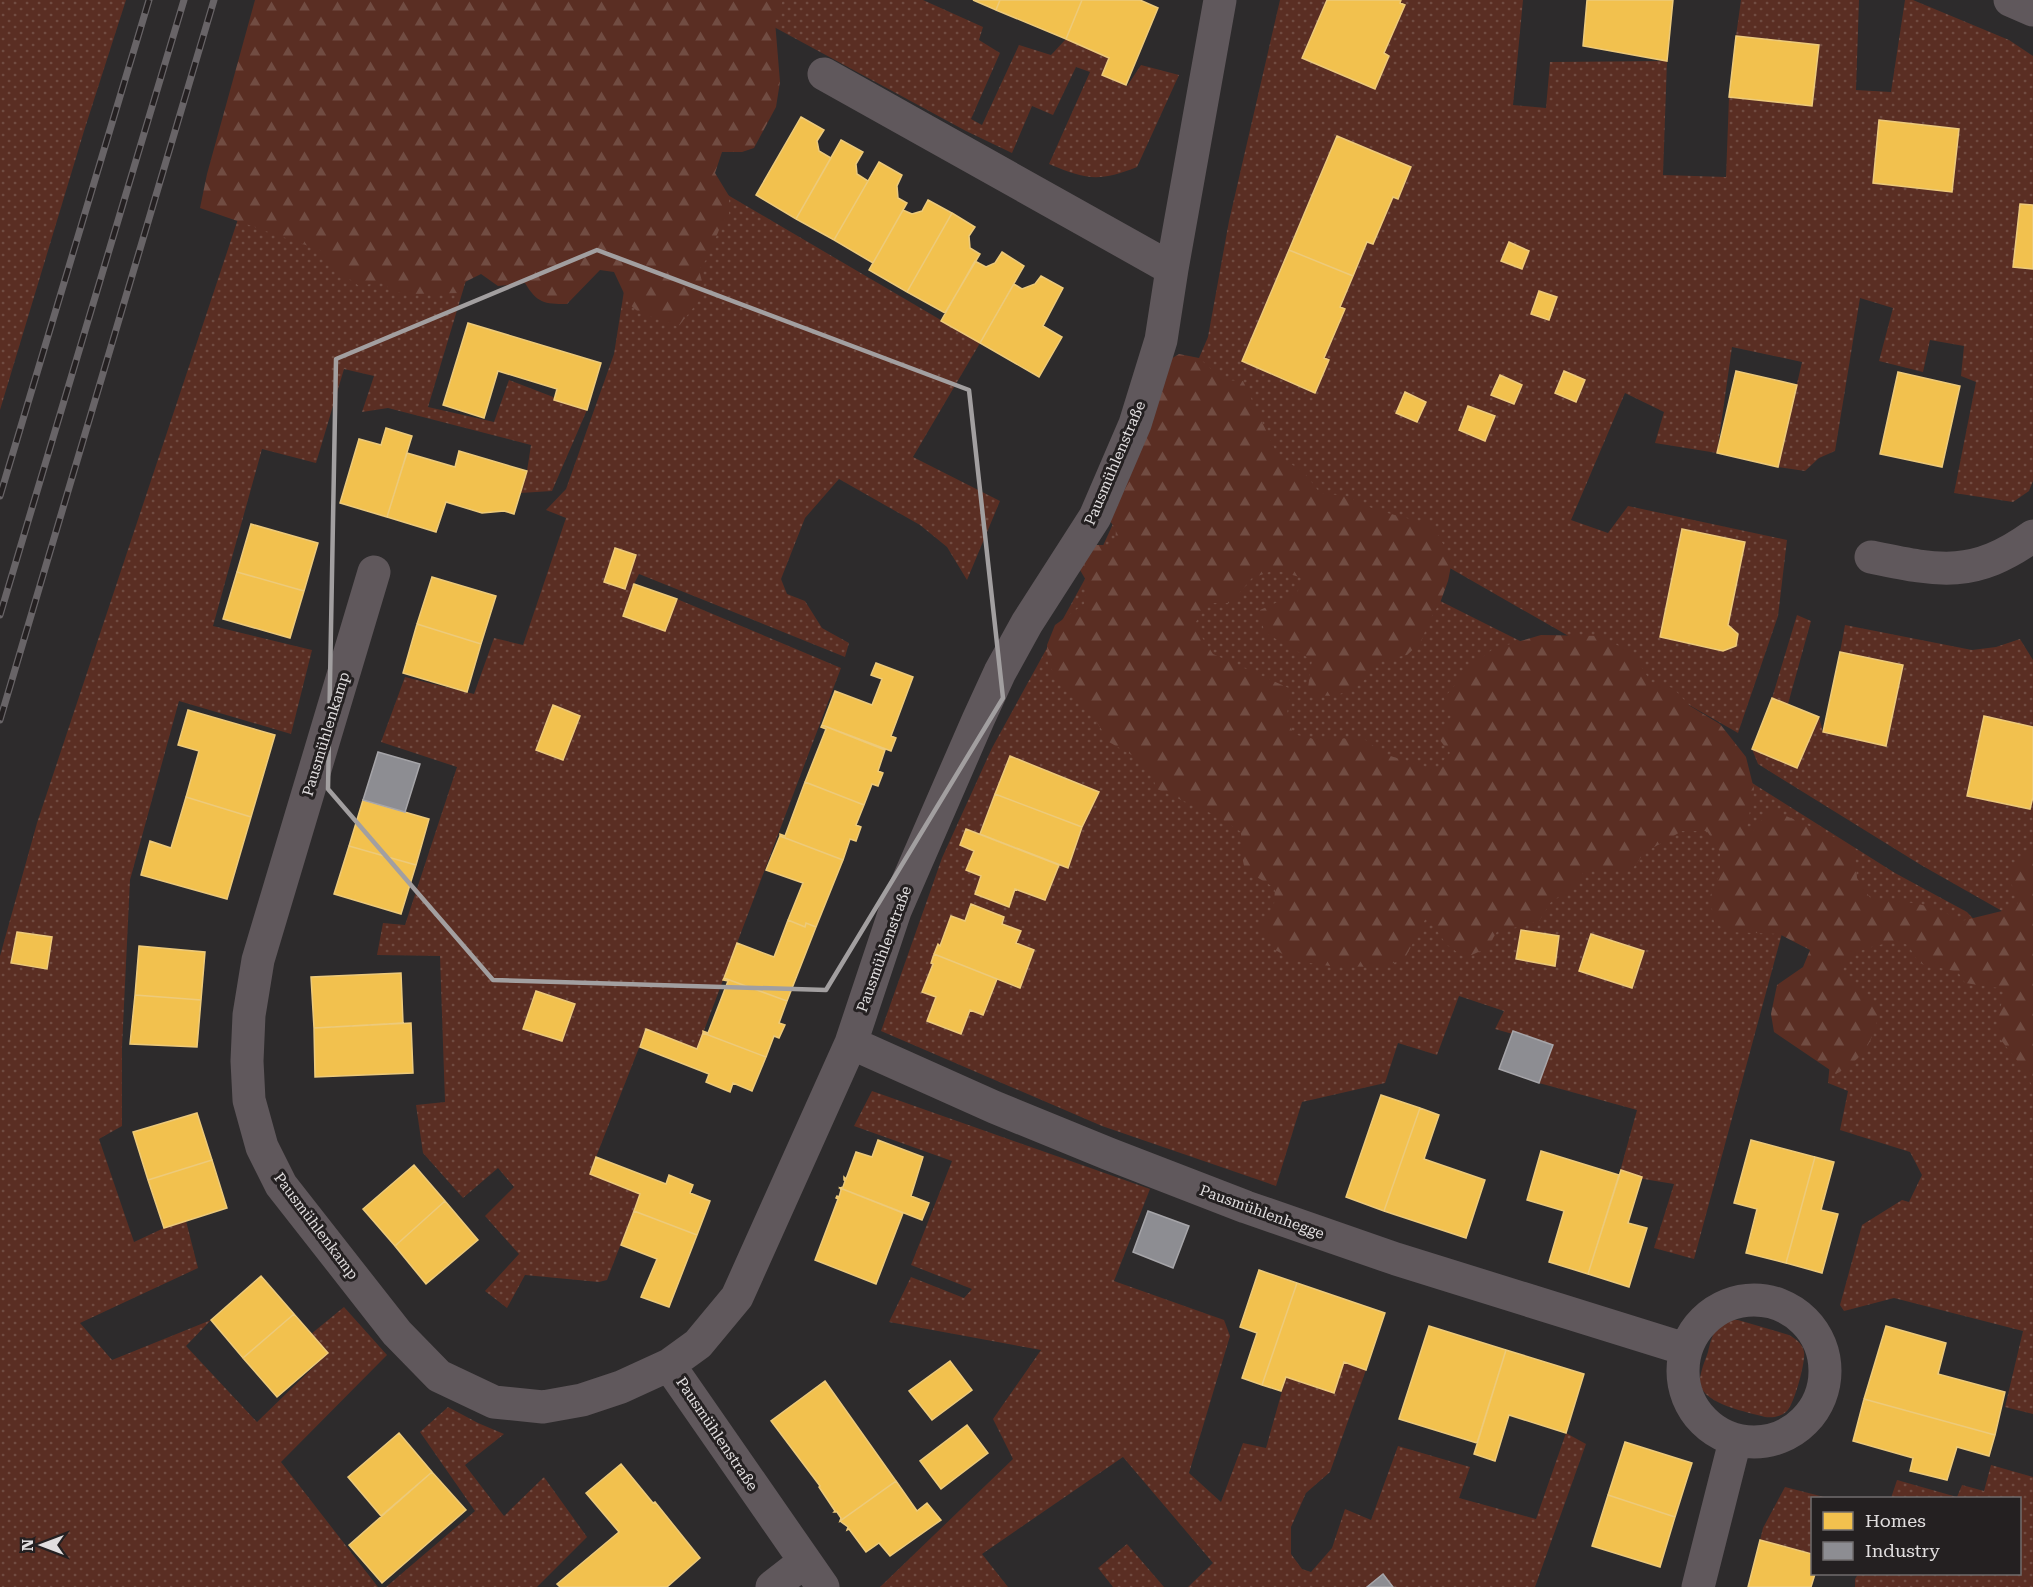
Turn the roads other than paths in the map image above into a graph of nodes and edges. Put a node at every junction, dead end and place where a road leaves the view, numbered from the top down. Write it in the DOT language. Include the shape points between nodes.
graph roads {
  1 [pos="1220,0"];
  2 [pos="2010,0"];
  3 [pos="2033,10"];
  4 [pos="824,74"];
  5 [pos="1172,269"];
  6 [pos="2033,536"];
  7 [pos="1871,557"];
  8 [pos="374,572"];
  9 [pos="851,1043"];
  10 [pos="1684,1349"];
  11 [pos="669,1365"];
  12 [pos="1735,1440"];
  13 [pos="813,1574"];
  14 [pos="772,1587"];
  15 [pos="1698,1587"];
  1 -- 5 [label="street, Pausmühlenstraße"];
  2 -- 3 [label="street"];
  4 -- 5 [label="street"];
  5 -- 9 [label="street, Pausmühlenstraße" via="1161,340 1135,424 1095,517 1000,672 895,911"];
  6 -- 7 [label="street" via="2012,551 1951,570"];
  8 -- 11 [label="street, Pausmühlenkamp" via="258,960 246,1061 249,1100 262,1148 281,1185 397,1333 439,1376 494,1402 543,1407 621,1387"];
  9 -- 10 [label="street, Pausmühlenhegge" via="1015,1115 1246,1207 1396,1259"];
  9 -- 11 [label="street, Pausmühlenstraße" via="737,1297 698,1344"];
  10 -- 12 [label="street" via="1684,1382 1696,1413 1707,1425"];
  10 -- 12 [label="street" via="1701,1323 1721,1308 1753,1300 1776,1303 1790,1310 1806,1321 1818,1340 1826,1378 1811,1414 1782,1437 1762,1443"];
  11 -- 13 [label="street, Pausmühlenstraße"];
  12 -- 15 [label="street"];
  13 -- 14 [label="street"];
}
